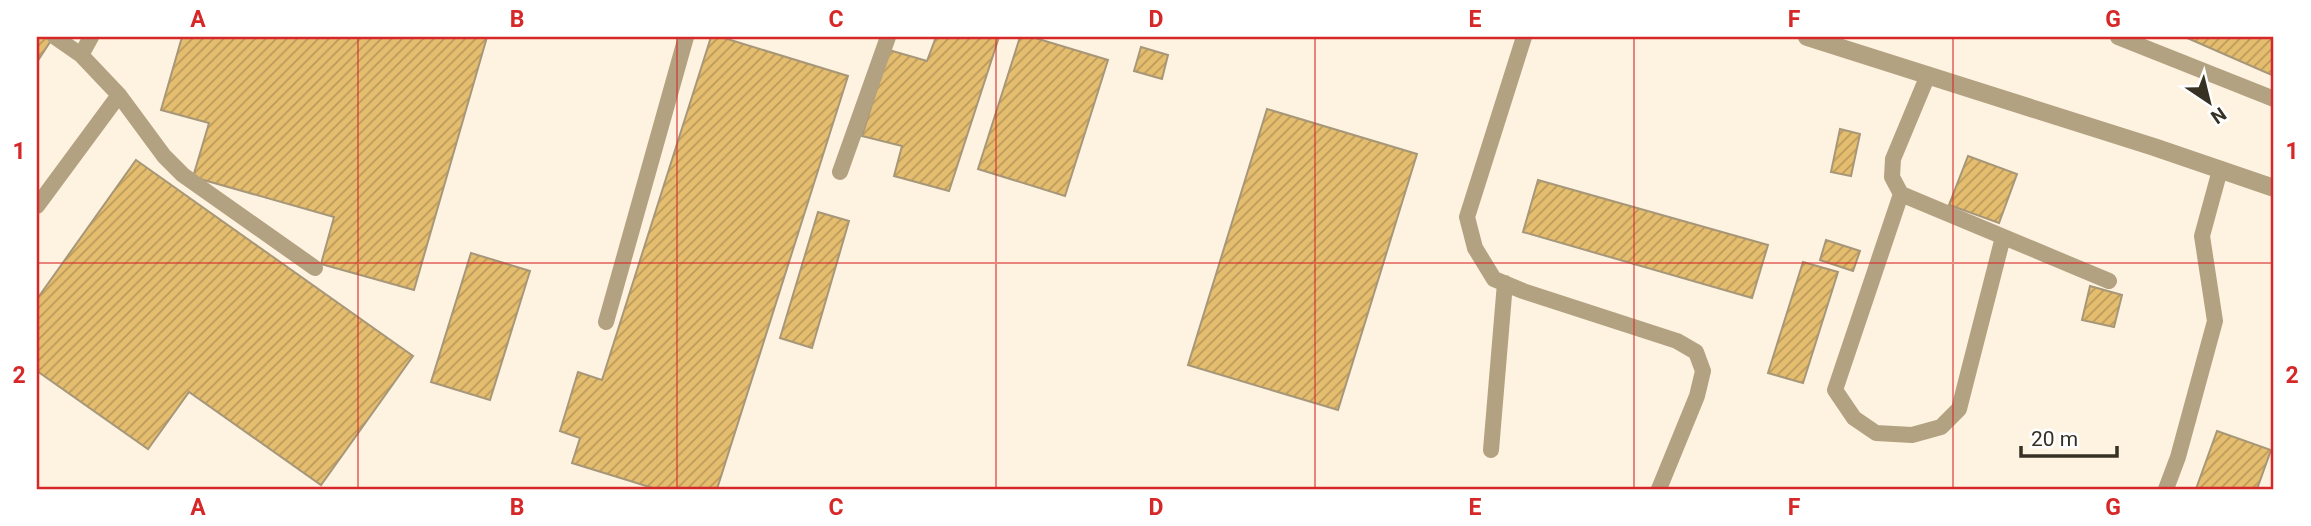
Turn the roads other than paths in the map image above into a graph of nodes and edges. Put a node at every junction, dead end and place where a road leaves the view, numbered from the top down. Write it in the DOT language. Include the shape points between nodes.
graph roads {
  1 [pos="55,37"];
  2 [pos="91,37"];
  3 [pos="685,37"];
  4 [pos="888,37"];
  5 [pos="1524,37"];
  6 [pos="1807,37"];
  7 [pos="2118,37"];
  8 [pos="81,55"];
  9 [pos="1928,75"];
  10 [pos="119,96"];
  11 [pos="2274,99"];
  12 [pos="2220,170"];
  13 [pos="840,172"];
  14 [pos="2274,188"];
  15 [pos="1901,194"];
  16 [pos="37,206"];
  17 [pos="2003,237"];
  18 [pos="315,268"];
  19 [pos="2109,281"];
  20 [pos="1505,283"];
  21 [pos="606,322"];
  22 [pos="1491,450"];
  23 [pos="1659,489"];
  24 [pos="2166,489"];
  1 -- 8 [label="lane"];
  2 -- 8 [label="lane"];
  3 -- 21 [label="lane"];
  4 -- 13 [label="lane"];
  5 -- 20 [label="lane" via="1467,217 1475,248 1494,279"];
  6 -- 9 [label="street"];
  7 -- 11 [label="lane"];
  8 -- 10 [label="lane"];
  9 -- 12 [label="street"];
  9 -- 15 [label="lane" via="1893,159 1892,177"];
  10 -- 16 [label="lane"];
  10 -- 18 [label="lane" via="183,176"];
  12 -- 14 [label="street"];
  12 -- 24 [label="lane" via="2202,236 2215,321"];
  15 -- 17 [label="lane"];
  15 -- 17 [label="lane" via="1835,390 1854,418 1876,433 1912,435 1941,427 1959,409"];
  17 -- 19 [label="lane"];
  20 -- 22 [label="lane"];
  20 -- 23 [label="lane" via="1677,341 1696,352 1703,371 1697,396"];
}
